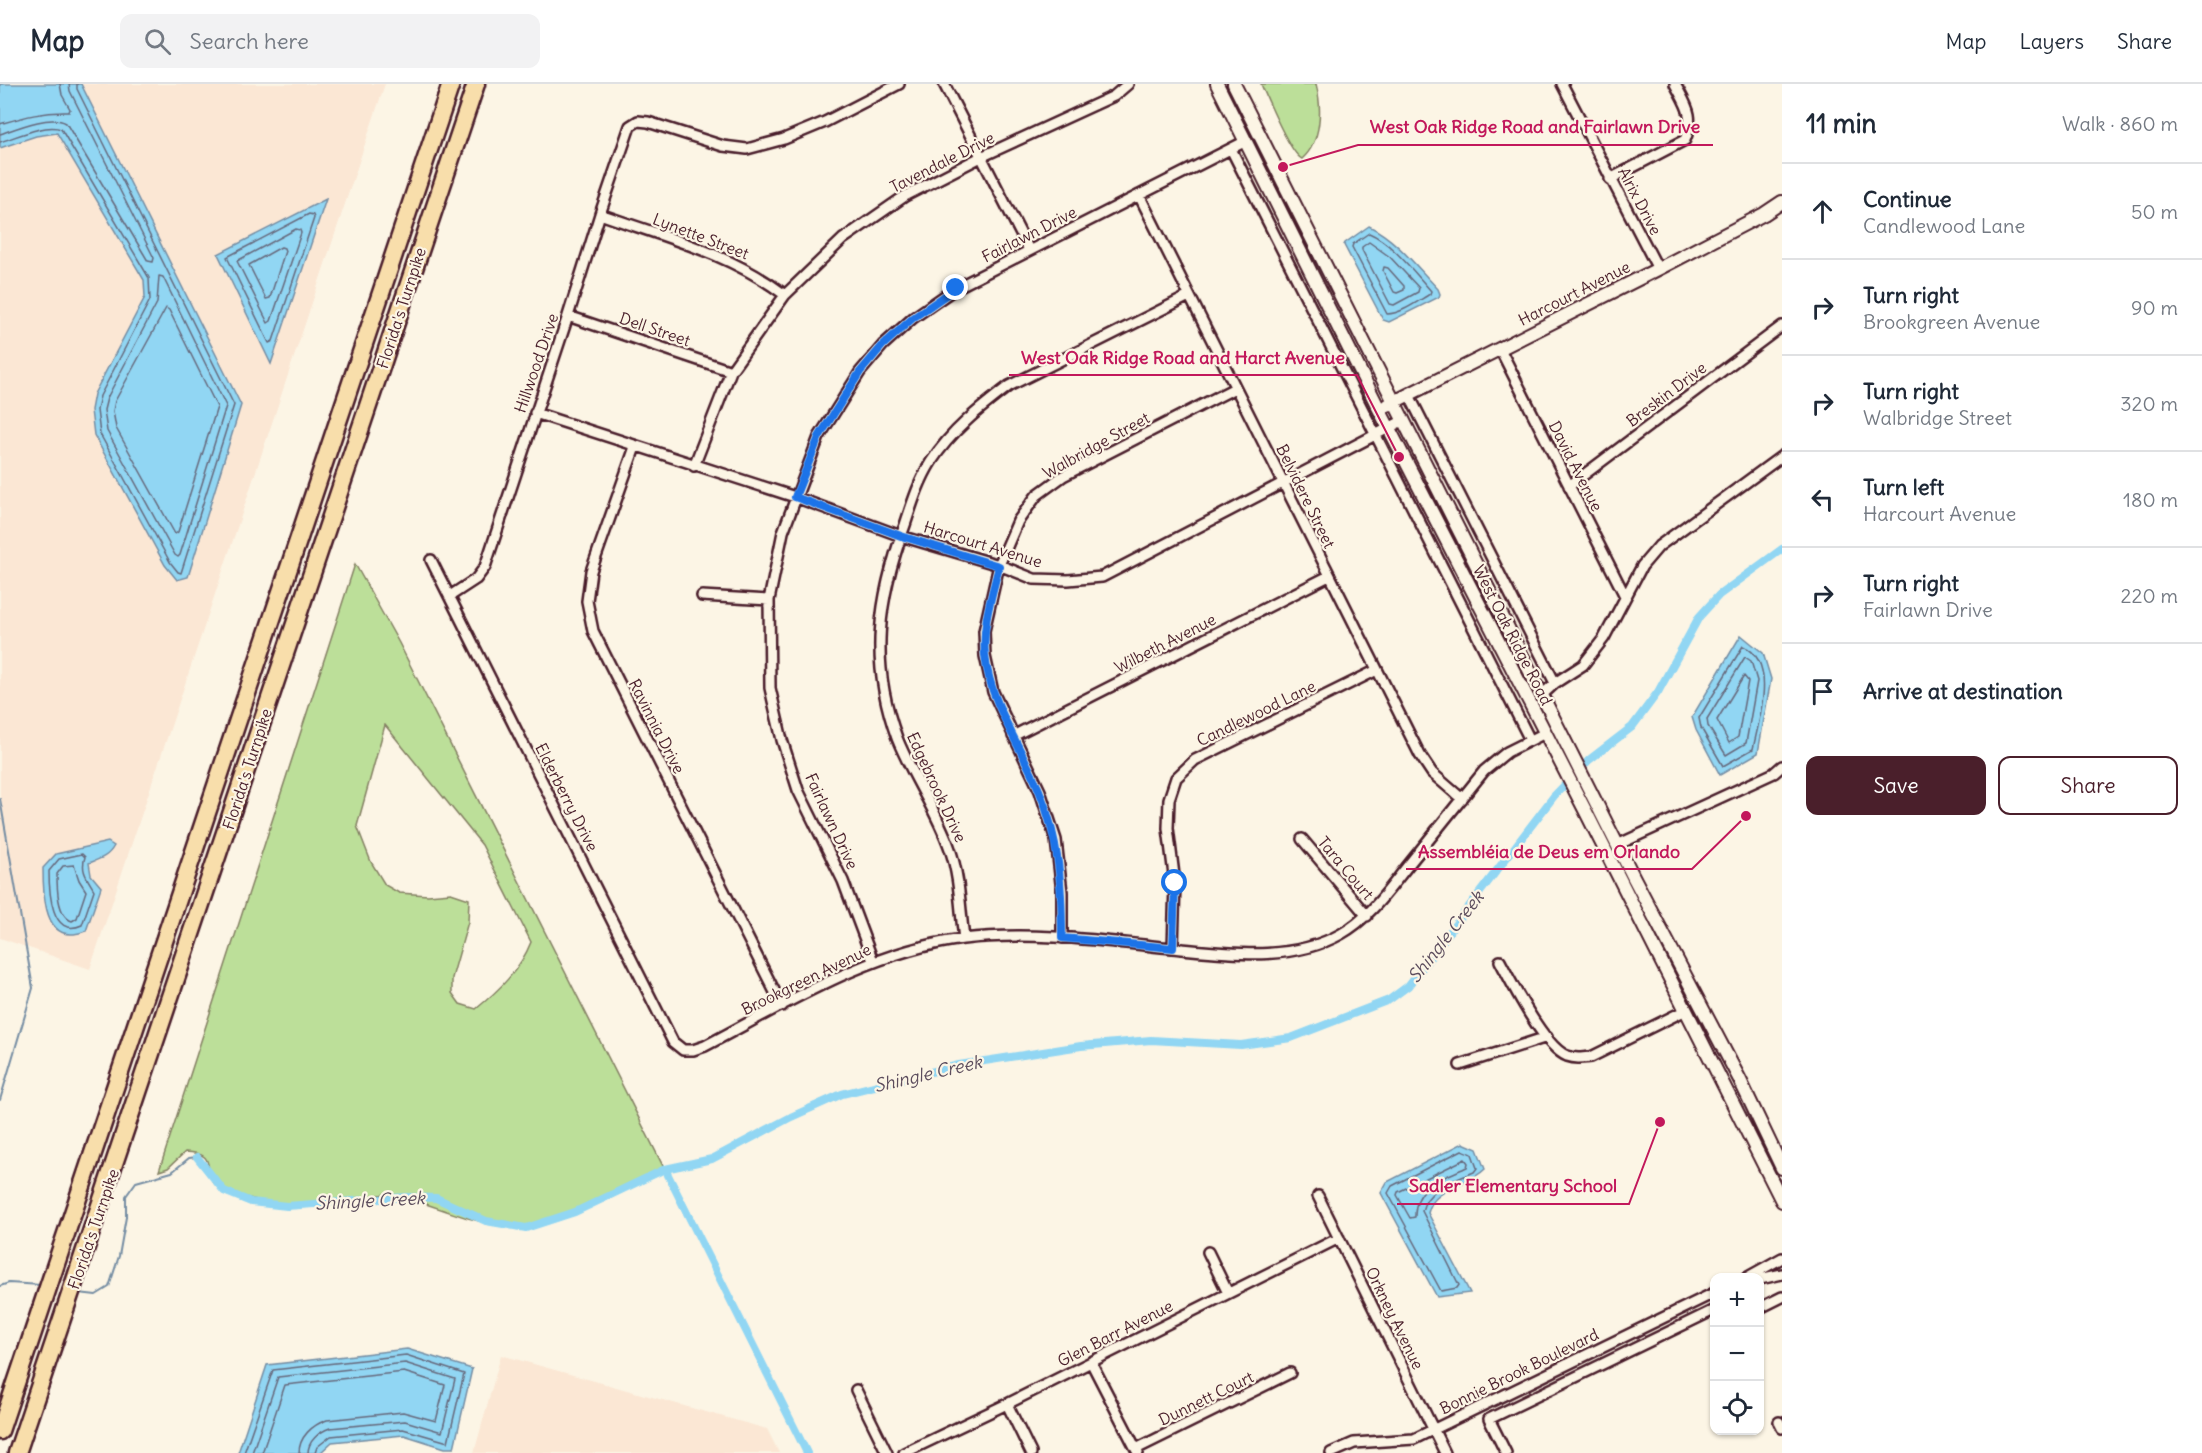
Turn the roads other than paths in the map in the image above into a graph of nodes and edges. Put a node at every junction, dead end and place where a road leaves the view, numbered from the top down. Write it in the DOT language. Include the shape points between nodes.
graph roads {
  1 [pos="451,84"];
  2 [pos="476,84"];
  3 [pos="899,84"];
  4 [pos="944,84"];
  5 [pos="1128,84"];
  6 [pos="1217,84"];
  7 [pos="1234,84"];
  8 [pos="1562,84"];
  9 [pos="1675,84"];
  10 [pos="1246,141"];
  11 [pos="1231,150"];
  12 [pos="981,157"];
  13 [pos="1610,179"];
  14 [pos="1139,195"];
  15 [pos="1782,202"];
  16 [pos="600,214"];
  17 [pos="1305,225"];
  18 [pos="1029,250"];
  19 [pos="1658,269"];
  20 [pos="786,295"];
  21 [pos="1189,296"];
  22 [pos="568,316"];
  23 [pos="1782,326"];
  24 [pos="1500,350"];
  25 [pos="732,371"];
  26 [pos="1236,388"];
  27 [pos="1409,395"];
  28 [pos="1395,402"];
  29 [pos="1379,410"];
  30 [pos="535,413"];
  31 [pos="1404,420"];
  32 [pos="1388,428"];
  33 [pos="1375,435"];
  34 [pos="635,447"];
  35 [pos="1782,456"];
  36 [pos="694,466"];
  37 [pos="1283,482"];
  38 [pos="1569,486"];
  39 [pos="795,497"];
  40 [pos="901,536"];
  41 [pos="431,560"];
  42 [pos="999,566"];
  43 [pos="1329,576"];
  44 [pos="450,596"];
  45 [pos="702,596"];
  46 [pos="1624,596"];
  47 [pos="770,600"];
  48 [pos="1477,601"];
  49 [pos="1377,670"];
  50 [pos="1555,683"];
  51 [pos="1542,695"];
  52 [pos="1545,733"];
  53 [pos="1013,736"];
  54 [pos="1530,740"];
  55 [pos="1782,766"];
  56 [pos="1583,776"];
  57 [pos="1462,799"];
  58 [pos="1302,839"];
  59 [pos="1617,845"];
  60 [pos="1367,916"];
  61 [pos="1062,938"];
  62 [pos="964,939"];
  63 [pos="1650,939"];
  64 [pos="1173,948"];
  65 [pos="1500,961"];
  66 [pos="873,962"];
  67 [pos="1687,981"];
  68 [pos="782,1006"];
  69 [pos="1686,1010"];
  70 [pos="1699,1036"];
  71 [pos="1547,1037"];
  72 [pos="677,1047"];
  73 [pos="1460,1065"];
  74 [pos="1746,1093"];
  75 [pos="1780,1158"];
  76 [pos="1764,1164"];
  77 [pos="1318,1196"];
  78 [pos="1782,1201"];
  79 [pos="1339,1238"];
  80 [pos="1208,1252"];
  81 [pos="1782,1258"];
  82 [pos="1755,1273"];
  83 [pos="1782,1274"];
  84 [pos="1764,1278"];
  85 [pos="1228,1293"];
  86 [pos="1710,1295"];
  87 [pos="1782,1297"];
  88 [pos="1764,1306"];
  89 [pos="1710,1312"];
  90 [pos="1091,1362"];
  91 [pos="1290,1373"];
  92 [pos="856,1390"];
  93 [pos="1007,1404"];
  94 [pos="1432,1430"];
  95 [pos="0,1431"];
  96 [pos="1137,1451"];
  97 [pos="17,1453"];
  98 [pos="887,1453"];
  99 [pos="904,1453"];
  100 [pos="1031,1453"];
  101 [pos="1331,1453"];
  102 [pos="1445,1453"];
  103 [pos="1506,1453"];
  1 -- 95 [label="highway, Florida's Turnpike"];
  2 -- 97 [label="highway, Florida's Turnpike"];
  3 -- 16 [label="street, Hillwood Drive" via="825,122 747,149 723,146 638,121 630,126"];
  4 -- 12 [label="street"];
  5 -- 12 [label="street, Tavendale Drive" via="1114,96"];
  6 -- 10 [label="street, West Oak Ridge Road"];
  7 -- 17 [label="street, West Oak Ridge Road"];
  8 -- 13 [label="street, Alrix Drive"];
  9 -- 13 [label="street" via="1689,111 1691,126 1685,140"];
  10 -- 11 [label="street, Fairlawn Drive"];
  10 -- 17 [label="street" via="1254,139 1288,208 1296,221"];
  10 -- 29 [label="street, West Oak Ridge Road"];
  11 -- 14 [label="street, Fairlawn Drive"];
  11 -- 33 [label="street"];
  12 -- 18 [label="street"];
  12 -- 20 [label="street, Tavendale Drive" via="905,196 843,239"];
  13 -- 19 [label="street, Alrix Drive"];
  14 -- 18 [label="street, Fairlawn Drive"];
  14 -- 21 [label="street, Belvidere Street"];
  15 -- 19 [label="street, Harcourt Avenue"];
  16 -- 20 [label="street, Lynette Street" via="718,255"];
  16 -- 22 [label="street, Hillwood Drive"];
  17 -- 28 [label="street, West Oak Ridge Road"];
  18 -- 39 [label="street, Fairlawn Drive" via="956,288 883,345 860,372 819,437"];
  19 -- 24 [label="street, Harcourt Avenue"];
  20 -- 25 [label="street, Tavendale Drive"];
  21 -- 26 [label="street, Belvidere Street"];
  21 -- 40 [label="street, Edgebrook Drive" via="1009,386 983,405 957,429 931,463"];
  22 -- 25 [label="street, Dell Street"];
  22 -- 30 [label="street, Hillwood Drive"];
  23 -- 38 [label="street, Breskin Drive"];
  24 -- 27 [label="street, Harcourt Avenue"];
  24 -- 38 [label="street, David Avenue"];
  25 -- 36 [label="street, Tavendale Drive"];
  26 -- 37 [label="street, Belvidere Street"];
  26 -- 42 [label="street, Walbridge Street" via="1063,476 1037,495 1018,520"];
  27 -- 28 [label="street, Harcourt Avenue"];
  27 -- 50 [label="street"];
  28 -- 29 [label="street, Harcourt Avenue"];
  28 -- 31 [label="street, West Oak Ridge Road"];
  29 -- 32 [label="street, West Oak Ridge Road"];
  30 -- 34 [label="street, Harcourt Avenue"];
  30 -- 44 [label="street, Hillwood Drive" via="485,567 476,579"];
  31 -- 32 [label="street, Harcourt Avenue"];
  31 -- 51 [label="street, West Oak Ridge Road"];
  32 -- 33 [label="street, Harcourt Avenue"];
  32 -- 48 [label="street, West Oak Ridge Road"];
  33 -- 37 [label="street, Harcourt Avenue"];
  33 -- 54 [label="street"];
  34 -- 36 [label="street, Harcourt Avenue"];
  34 -- 68 [label="street, Ravinnia Drive" via="591,571 587,601 592,632"];
  35 -- 46 [label="street" via="1659,546"];
  36 -- 39 [label="street, Harcourt Avenue"];
  37 -- 42 [label="street, Harcourt Avenue" via="1102,577 1034,579"];
  37 -- 43 [label="street, Belvidere Street"];
  38 -- 46 [label="street, David Avenue"];
  39 -- 40 [label="street, Harcourt Avenue"];
  39 -- 47 [label="street, Fairlawn Drive" via="783,532"];
  40 -- 42 [label="street, Harcourt Avenue"];
  40 -- 62 [label="street, Edgebrook Drive" via="883,597 880,622 884,691 897,738 950,848"];
  41 -- 44 [label="street, Elderberry Drive"];
  42 -- 53 [label="street, Walbridge Street" via="984,631 985,656 993,692"];
  43 -- 49 [label="street, Belvidere Street"];
  43 -- 53 [label="street, Wilbeth Avenue"];
  44 -- 72 [label="street, Elderberry Drive"];
  45 -- 47 [label="street"];
  46 -- 50 [label="street" via="1597,647 1582,664"];
  47 -- 66 [label="street, Fairlawn Drive" via="770,688 782,740 798,790 843,881"];
  48 -- 51 [label="street" via="1494,614 1534,695"];
  48 -- 52 [label="street, West Oak Ridge Road"];
  49 -- 57 [label="street, Belvidere Street" via="1420,755 1432,772"];
  49 -- 64 [label="street, Candlewood Lane" via="1196,760 1176,778 1168,818 1175,883"];
  50 -- 51 [label="street"];
  51 -- 56 [label="street, West Oak Ridge Road"];
  52 -- 54 [label="street, Brookgreen Avenue"];
  52 -- 56 [label="street" via="1552,731 1572,770"];
  52 -- 63 [label="street, West Oak Ridge Road"];
  53 -- 61 [label="street, Walbridge Street" via="1040,791 1056,840"];
  54 -- 57 [label="street, Brookgreen Avenue" via="1484,771"];
  55 -- 59 [label="street" via="1774,774"];
  56 -- 59 [label="street, West Oak Ridge Road"];
  57 -- 60 [label="street, Brookgreen Avenue"];
  58 -- 60 [label="street, Tara Court"];
  59 -- 67 [label="street, West Oak Ridge Road"];
  60 -- 64 [label="street, Brookgreen Avenue" via="1340,935 1279,954"];
  61 -- 62 [label="street, Brookgreen Avenue"];
  61 -- 64 [label="street, Brookgreen Avenue"];
  62 -- 66 [label="street, Brookgreen Avenue"];
  63 -- 67 [label="street" via="1660,943 1679,982"];
  63 -- 69 [label="street, West Oak Ridge Road"];
  65 -- 71 [label="street"];
  66 -- 68 [label="street, Brookgreen Avenue"];
  67 -- 74 [label="street, West Oak Ridge Road"];
  68 -- 72 [label="street, Brookgreen Avenue" via="705,1046 693,1050"];
  69 -- 70 [label="street, West Oak Ridge Road"];
  69 -- 71 [label="street" via="1591,1056 1577,1059 1565,1055"];
  70 -- 74 [label="street" via="1708,1039 1726,1075"];
  70 -- 76 [label="street, West Oak Ridge Road"];
  71 -- 73 [label="street"];
  74 -- 75 [label="street, West Oak Ridge Road"];
  75 -- 76 [label="street"];
  76 -- 78 [label="street, West Oak Ridge Road"];
  77 -- 79 [label="street, Orkney Avenue"];
  79 -- 85 [label="street, Glen Barr Avenue"];
  79 -- 94 [label="street, Orkney Avenue"];
  80 -- 85 [label="street"];
  81 -- 82 [label="street"];
  83 -- 84 [label="street"];
  85 -- 90 [label="street, Glen Barr Avenue"];
  86 -- 94 [label="street, Bonnie Brook Boulevard"];
  87 -- 88 [label="street"];
  89 -- 103 [label="street" via="1489,1419"];
  90 -- 93 [label="street, Glen Barr Avenue"];
  90 -- 96 [label="street"];
  91 -- 96 [label="street, Dunnett Court"];
  92 -- 98 [label="street"];
  93 -- 99 [label="street, Glen Barr Avenue"];
  93 -- 100 [label="street"];
  94 -- 101 [label="street, Bonnie Brook Boulevard" via="1414,1439 1354,1443"];
  94 -- 102 [label="street, Orkney Avenue"];
}
